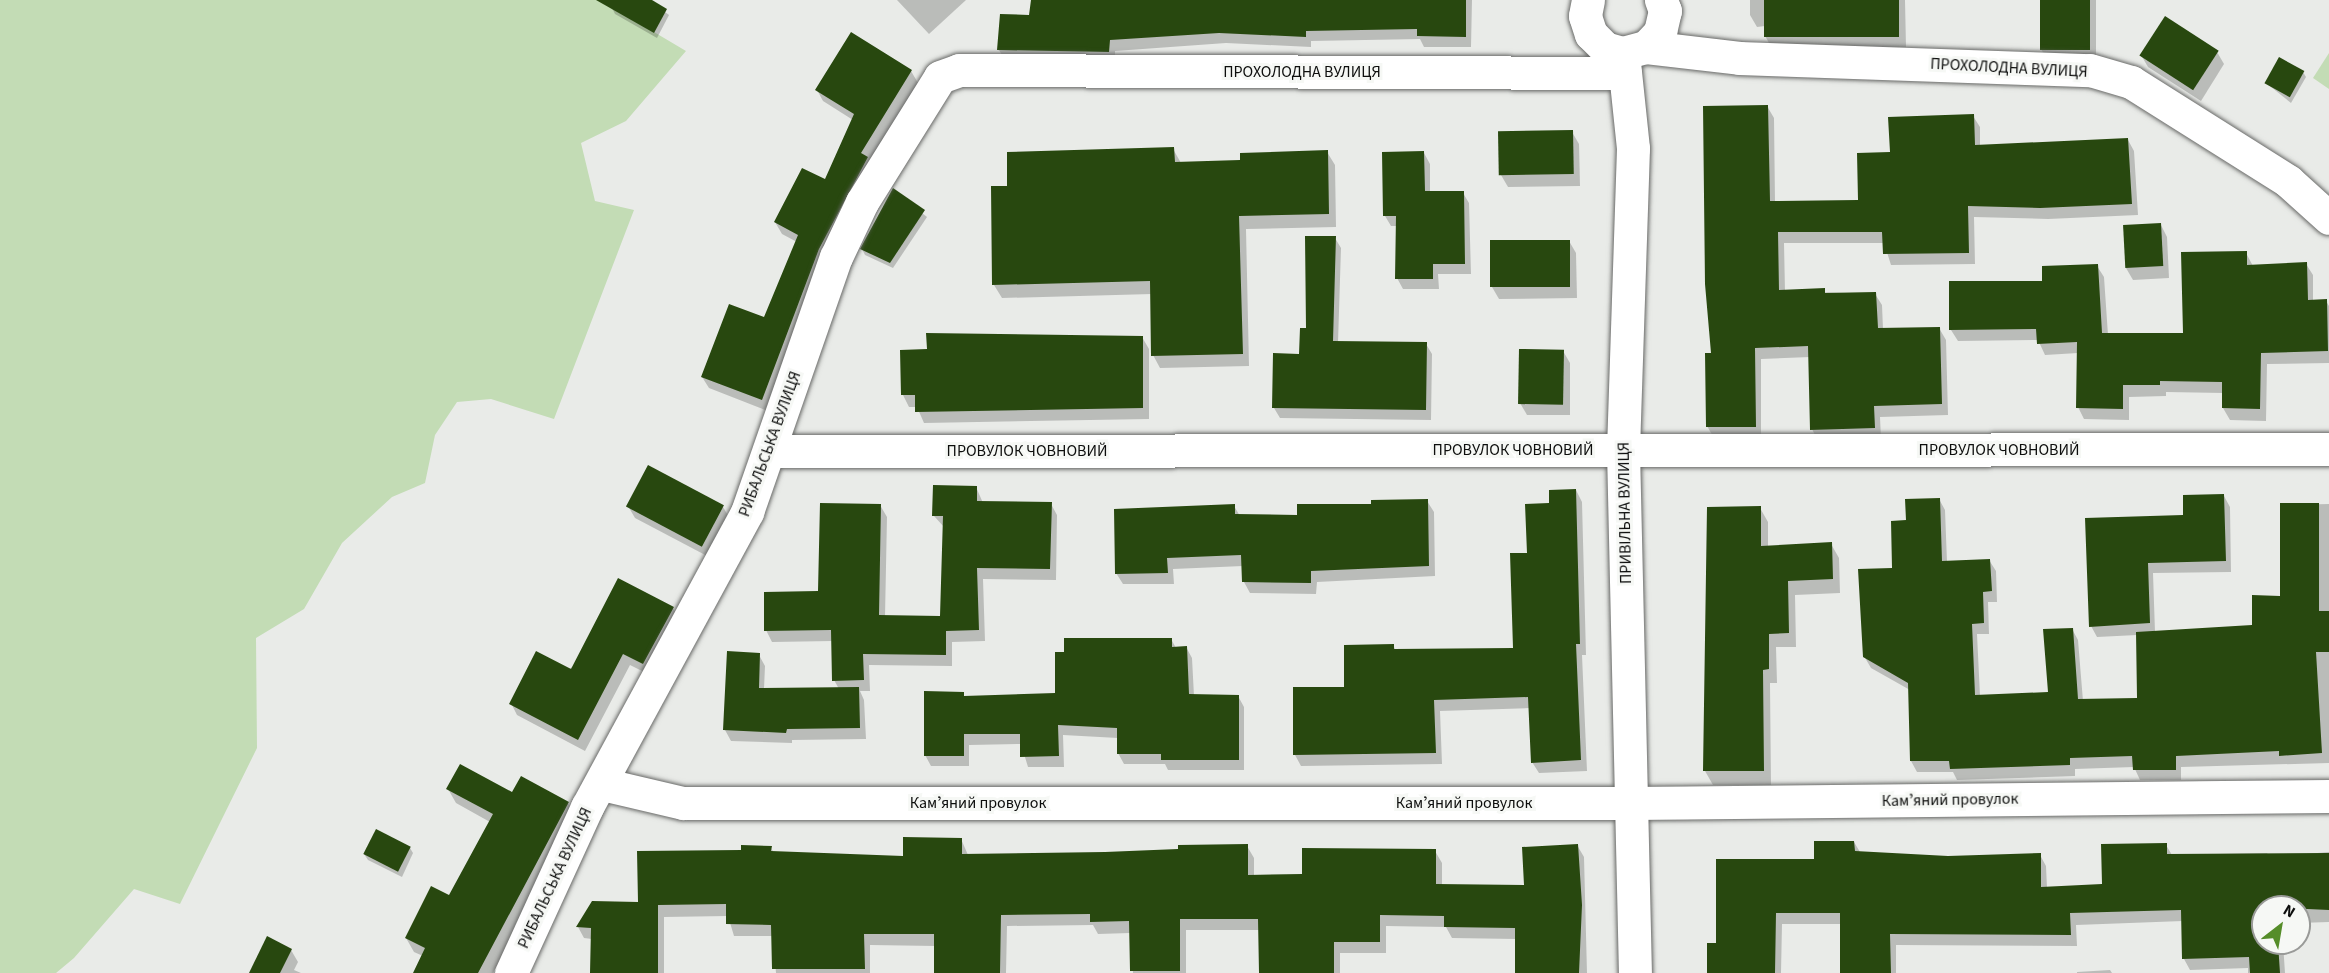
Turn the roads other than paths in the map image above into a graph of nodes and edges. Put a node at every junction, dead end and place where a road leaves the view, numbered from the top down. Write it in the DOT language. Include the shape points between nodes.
graph roads {
  1 [pos="1588,0"];
  2 [pos="1661,0"];
  3 [pos="1631,58"];
  4 [pos="979,70"];
  5 [pos="2329,218"];
  6 [pos="1623,450"];
  7 [pos="2329,450"];
  8 [pos="770,452"];
  9 [pos="602,784"];
  10 [pos="2329,796"];
  11 [pos="1629,803"];
  12 [pos="511,973"];
  13 [pos="1635,973"];
  1 -- 3 [label="street" via="1585,16 1591,34 1605,48"];
  2 -- 3 [label="street" via="1665,11 1660,32"];
  3 -- 4 [label="street, ПРОХОЛОДНА ВУЛИЦЯ"];
  3 -- 5 [label="street, ПРОХОЛОДНА ВУЛИЦЯ" via="2090,70 2131,82 2288,181"];
  3 -- 6 [label="street, ПРИВІЛЬНА ВУЛИЦЯ" via="1633,148"];
  4 -- 8 [label="street, РИБАЛЬСЬКА ВУЛИЦЯ" via="958,70 940,77 862,202 836,257"];
  6 -- 7 [label="street, ПРОВУЛОК ЧОВНОВИЙ"];
  6 -- 8 [label="street, ПРОВУЛОК ЧОВНОВИЙ"];
  6 -- 11 [label="street, ПРИВІЛЬНА ВУЛИЦЯ"];
  8 -- 9 [label="street, РИБАЛЬСЬКА ВУЛИЦЯ" via="747,512"];
  9 -- 11 [label="street, Камʼяний провулок" via="683,803"];
  9 -- 12 [label="street, РИБАЛЬСЬКА ВУЛИЦЯ" via="587,807"];
  10 -- 11 [label="street, Камʼяний провулок"];
  11 -- 13 [label="street, ПРИВІЛЬНА ВУЛИЦЯ"];
}
